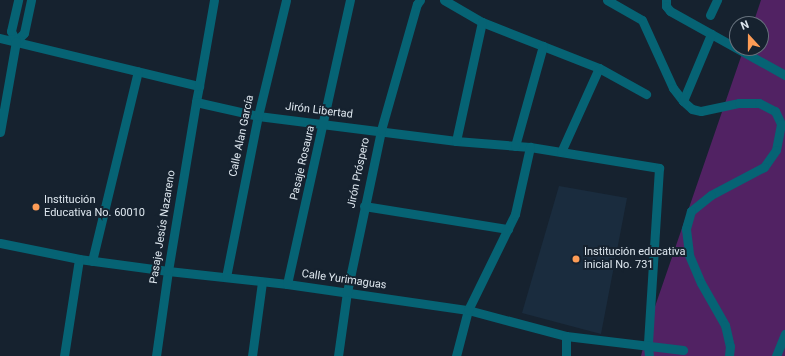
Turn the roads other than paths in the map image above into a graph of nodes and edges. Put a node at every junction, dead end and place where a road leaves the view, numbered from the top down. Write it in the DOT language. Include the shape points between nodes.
graph roads {
  1 [pos="18,0"];
  2 [pos="31,0"];
  3 [pos="214,0"];
  4 [pos="286,0"];
  5 [pos="350,0"];
  6 [pos="420,0"];
  7 [pos="444,0"];
  8 [pos="607,0"];
  9 [pos="717,0"];
  10 [pos="666,3"];
  11 [pos="710,15"];
  12 [pos="482,22"];
  13 [pos="711,34"];
  14 [pos="0,38"];
  15 [pos="16,41"];
  16 [pos="543,46"];
  17 [pos="599,68"];
  18 [pos="138,71"];
  19 [pos="785,75"];
  20 [pos="199,86"];
  21 [pos="646,94"];
  22 [pos="683,101"];
  23 [pos="196,102"];
  24 [pos="258,116"];
  25 [pos="324,124"];
  26 [pos="381,130"];
  27 [pos="0,132"];
  28 [pos="456,141"];
  29 [pos="515,146"];
  30 [pos="530,147"];
  31 [pos="561,152"];
  32 [pos="364,206"];
  33 [pos="508,229"];
  34 [pos="0,243"];
  35 [pos="79,259"];
  36 [pos="92,261"];
  37 [pos="168,271"];
  38 [pos="226,277"];
  39 [pos="262,282"];
  40 [pos="287,284"];
  41 [pos="347,292"];
  42 [pos="468,310"];
  43 [pos="785,334"];
  44 [pos="566,336"];
  45 [pos="648,345"];
  46 [pos="683,350"];
  47 [pos="64,356"];
  48 [pos="156,356"];
  49 [pos="252,356"];
  50 [pos="338,356"];
  51 [pos="456,356"];
  52 [pos="566,356"];
  53 [pos="649,356"];
  54 [pos="729,356"];
  55 [pos="776,356"];
  1 -- 15 [label="street" via="11,31"];
  2 -- 15 [label="street" via="24,33"];
  3 -- 20 [label="street"];
  4 -- 24 [label="street, Calle Alan García"];
  5 -- 25 [label="street, Pasaje Rosaura"];
  6 -- 26 [label="street, Jirón Próspero"];
  7 -- 12 [label="street"];
  8 -- 22 [label="street" via="642,20 649,31 664,71"];
  9 -- 11 [label="street"];
  10 -- 13 [label="street" via="670,11"];
  12 -- 16 [label="street"];
  12 -- 28 [label="street"];
  13 -- 19 [label="street"];
  13 -- 22 [label="street"];
  14 -- 15 [label="street"];
  15 -- 18 [label="street"];
  15 -- 27 [label="street"];
  16 -- 17 [label="street"];
  16 -- 29 [label="street"];
  17 -- 21 [label="street"];
  17 -- 31 [label="street"];
  18 -- 20 [label="street"];
  18 -- 36 [label="street"];
  20 -- 23 [label="street"];
  22 -- 54 [label="street" via="692,109 701,111 739,103 759,103 775,111 780,124 776,150 764,167 711,195 691,211 686,229 689,255 701,284 725,325 730,346"];
  23 -- 24 [label="street, Jirón Libertad"];
  23 -- 37 [label="street, Pasaje Jesús Nazareno"];
  24 -- 25 [label="street, Jirón Libertad"];
  24 -- 38 [label="street, Calle Alan García"];
  25 -- 26 [label="street, Jirón Libertad"];
  25 -- 40 [label="street, Pasaje Rosaura"];
  26 -- 28 [label="street, Jirón Libertad"];
  26 -- 32 [label="street, Jirón Próspero"];
  28 -- 29 [label="street, Jirón Libertad"];
  29 -- 30 [label="street, Jirón Libertad"];
  30 -- 31 [label="street, Jirón Libertad"];
  30 -- 33 [label="street" via="515,214"];
  31 -- 45 [label="street, Jirón Libertad" via="659,168"];
  32 -- 33 [label="street"];
  32 -- 41 [label="street, Jirón Próspero"];
  33 -- 42 [label="street"];
  34 -- 35 [label="street, Calle Yurimaguas"];
  35 -- 36 [label="street, Calle Yurimaguas"];
  35 -- 47 [label="street"];
  36 -- 37 [label="street, Calle Yurimaguas"];
  37 -- 38 [label="street, Calle Yurimaguas"];
  37 -- 48 [label="street, Pasaje Jesús Nazareno"];
  38 -- 39 [label="street, Calle Yurimaguas"];
  39 -- 40 [label="street, Calle Yurimaguas"];
  39 -- 49 [label="street"];
  40 -- 41 [label="street, Calle Yurimaguas"];
  41 -- 42 [label="street, Calle Yurimaguas"];
  41 -- 50 [label="street, Jirón Próspero"];
  42 -- 44 [label="street, Calle Yurimaguas"];
  42 -- 51 [label="street"];
  43 -- 55 [label="street"];
  44 -- 45 [label="street, Calle Yurimaguas"];
  44 -- 52 [label="street"];
  45 -- 46 [label="street, Calle Yurimaguas"];
  45 -- 53 [label="street"];
}
